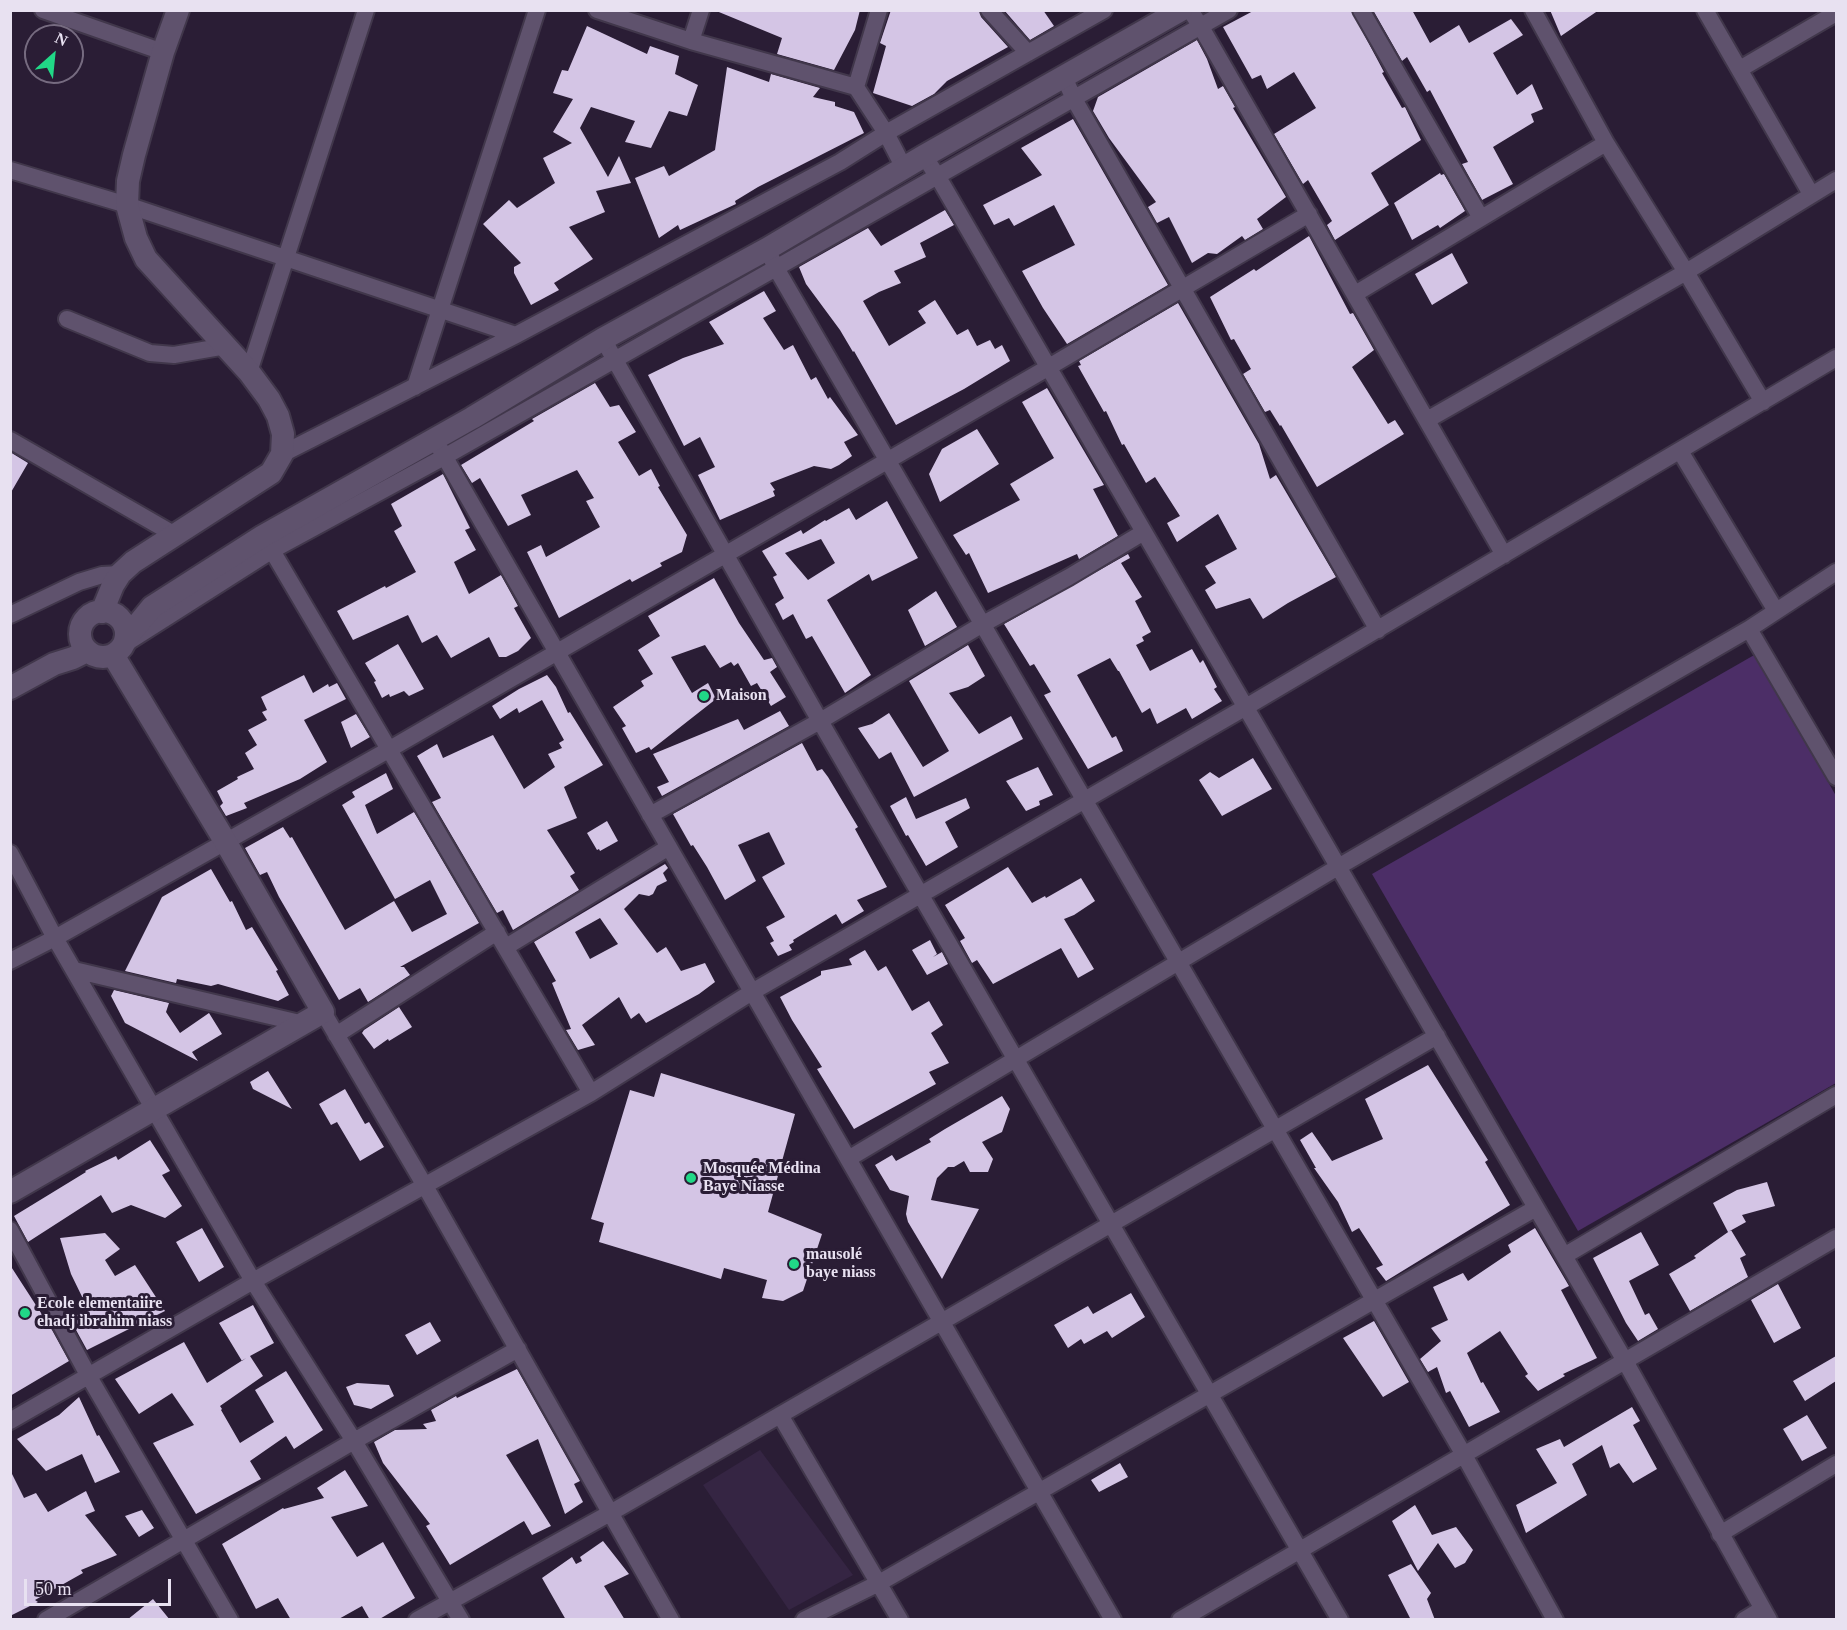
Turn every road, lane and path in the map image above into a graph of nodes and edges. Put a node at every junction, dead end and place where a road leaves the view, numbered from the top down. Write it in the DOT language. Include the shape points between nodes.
graph roads {
  1 [pos="43,10"];
  2 [pos="178,10"];
  3 [pos="366,10"];
  4 [pos="537,10"];
  5 [pos="597,10"];
  6 [pos="701,10"];
  7 [pos="879,10"];
  8 [pos="989,10"];
  9 [pos="1104,10"];
  10 [pos="1181,10"];
  11 [pos="1190,10"];
  12 [pos="1229,10"];
  13 [pos="1361,10"];
  14 [pos="1533,10"];
  15 [pos="1705,10"];
  16 [pos="1836,13"];
  17 [pos="1201,27"];
  18 [pos="691,41"];
  19 [pos="163,52"];
  20 [pos="1028,53"];
  21 [pos="1740,69"];
  22 [pos="1064,77"];
  23 [pos="856,87"];
  24 [pos="1074,99"];
  25 [pos="886,133"];
  26 [pos="1606,143"];
  27 [pos="924,156"];
  28 [pos="904,168"];
  29 [pos="10,170"];
  30 [pos="938,177"];
  31 [pos="1836,180"];
  32 [pos="1811,194"];
  33 [pos="127,205"];
  34 [pos="1309,214"];
  35 [pos="1481,218"];
  36 [pos="772,258"];
  37 [pos="285,259"];
  38 [pos="1686,272"];
  39 [pos="1183,288"];
  40 [pos="1355,294"];
  41 [pos="440,310"];
  42 [pos="67,319"];
  43 [pos="516,334"];
  44 [pos="603,339"];
  45 [pos="226,346"];
  46 [pos="1836,358"];
  47 [pos="615,360"];
  48 [pos="1049,367"];
  49 [pos="249,372"];
  50 [pos="415,387"];
  51 [pos="1763,402"];
  52 [pos="1426,420"];
  53 [pos="10,440"];
  54 [pos="440,448"];
  55 [pos="1680,451"];
  56 [pos="282,454"];
  57 [pos="888,460"];
  58 [pos="1144,532"];
  59 [pos="175,535"];
  60 [pos="267,543"];
  61 [pos="726,554"];
  62 [pos="1504,555"];
  63 [pos="1836,572"];
  64 [pos="120,574"];
  65 [pos="152,606"];
  66 [pos="1776,611"];
  67 [pos="108,614"];
  68 [pos="10,615"];
  69 [pos="983,624"];
  70 [pos="1749,628"];
  71 [pos="1378,630"];
  72 [pos="83,644"];
  73 [pos="120,647"];
  74 [pos="556,652"];
  75 [pos="10,688"];
  76 [pos="1246,707"];
  77 [pos="820,721"];
  78 [pos="390,749"];
  79 [pos="1836,777"];
  80 [pos="1085,800"];
  81 [pos="650,815"];
  82 [pos="225,841"];
  83 [pos="669,847"];
  84 [pos="10,853"];
  85 [pos="1338,867"];
  86 [pos="922,894"];
  87 [pos="56,938"];
  88 [pos="502,940"];
  89 [pos="12,958"];
  90 [pos="1179,962"];
  91 [pos="74,970"];
  92 [pos="752,992"];
  93 [pos="314,1018"];
  94 [pos="336,1035"];
  95 [pos="1437,1036"];
  96 [pos="1017,1059"];
  97 [pos="591,1093"];
  98 [pos="1836,1095"];
  99 [pos="154,1108"];
  100 [pos="1275,1129"];
  101 [pos="848,1159"];
  102 [pos="425,1186"];
  103 [pos="10,1192"];
  104 [pos="1536,1208"];
  105 [pos="1112,1224"];
  106 [pos="10,1230"];
  107 [pos="1836,1239"];
  108 [pos="1564,1256"];
  109 [pos="254,1281"];
  110 [pos="1375,1300"];
  111 [pos="942,1322"];
  112 [pos="518,1349"];
  113 [pos="1625,1361"];
  114 [pos="88,1376"];
  115 [pos="1210,1394"];
  116 [pos="780,1415"];
  117 [pos="10,1420"];
  118 [pos="354,1441"];
  119 [pos="1464,1455"];
  120 [pos="1836,1464"];
  121 [pos="1040,1491"];
  122 [pos="612,1512"];
  123 [pos="1720,1534"];
  124 [pos="184,1540"];
  125 [pos="1300,1550"];
  126 [pos="879,1583"];
  127 [pos="449,1600"];
  128 [pos="1766,1614"];
  129 [pos="46,1620"];
  130 [pos="230,1620"];
  131 [pos="417,1620"];
  132 [pos="460,1620"];
  133 [pos="671,1620"];
  134 [pos="804,1620"];
  135 [pos="900,1620"];
  136 [pos="1113,1620"];
  137 [pos="1180,1620"];
  138 [pos="1340,1620"];
  139 [pos="1555,1620"];
  140 [pos="1744,1620"];
  1 -- 19 [label="street"];
  2 -- 19 [label="street"];
  3 -- 37 [label="street"];
  4 -- 41 [label="street"];
  5 -- 18 [label="street"];
  6 -- 18 [label="street"];
  7 -- 23 [label="street"];
  8 -- 20 [label="street"];
  9 -- 20 [label="street"];
  10 -- 22 [label="street"];
  11 -- 17 [label="street"];
  12 -- 17 [label="street"];
  13 -- 35 [label="street"];
  14 -- 26 [label="street"];
  15 -- 21 [label="street"];
  16 -- 21 [label="street"];
  17 -- 24 [label="street"];
  17 -- 34 [label="street"];
  18 -- 23 [label="street"];
  19 -- 33 [label="street" via="134,155"];
  20 -- 25 [label="street"];
  21 -- 32 [label="street"];
  22 -- 24 [label="street"];
  22 -- 27 [label="street"];
  23 -- 25 [label="street"];
  24 -- 30 [label="street"];
  24 -- 39 [label="street"];
  25 -- 28 [label="street"];
  25 -- 43 [label="street" via="840,162"];
  26 -- 35 [label="street"];
  26 -- 38 [label="street"];
  27 -- 28 [label="street"];
  27 -- 30 [label="street"];
  28 -- 36 [label="street"];
  29 -- 33 [label="street"];
  30 -- 36 [label="street"];
  30 -- 48 [label="street"];
  31 -- 32 [label="street"];
  32 -- 38 [label="street"];
  33 -- 37 [label="street"];
  33 -- 45 [label="street" via="146,259"];
  34 -- 39 [label="street"];
  34 -- 40 [label="street"];
  35 -- 40 [label="street"];
  36 -- 44 [label="street"];
  36 -- 47 [label="street"];
  36 -- 57 [label="street"];
  37 -- 41 [label="street"];
  37 -- 49 [label="street"];
  38 -- 51 [label="street"];
  38 -- 52 [label="street"];
  39 -- 48 [label="street"];
  39 -- 71 [label="street"];
  40 -- 52 [label="street"];
  41 -- 43 [label="street"];
  41 -- 50 [label="street"];
  42 -- 45 [label="street" via="150,353 174,355"];
  43 -- 50 [label="street"];
  44 -- 47 [label="street"];
  44 -- 54 [label="street"];
  45 -- 49 [label="street"];
  46 -- 51 [label="street"];
  47 -- 54 [label="street"];
  47 -- 61 [label="street"];
  48 -- 57 [label="street"];
  48 -- 58 [label="street"];
  49 -- 56 [label="street" via="278,416 283,434"];
  50 -- 56 [label="street"];
  51 -- 55 [label="street"];
  52 -- 62 [label="street"];
  53 -- 59 [label="street"];
  54 -- 60 [label="street"];
  54 -- 74 [label="street"];
  55 -- 62 [label="street"];
  55 -- 66 [label="street"];
  56 -- 59 [label="street" via="271,473"];
  57 -- 61 [label="street"];
  57 -- 69 [label="street"];
  58 -- 69 [label="street"];
  58 -- 76 [label="street"];
  59 -- 64 [label="street"];
  60 -- 65 [label="street"];
  60 -- 73 [label="street"];
  60 -- 78 [label="street"];
  61 -- 74 [label="street"];
  61 -- 77 [label="street"];
  62 -- 71 [label="street"];
  63 -- 66 [label="street"];
  64 -- 67 [label="street" via="113,585"];
  64 -- 68 [label="street" via="102,574 79,582"];
  65 -- 67 [label="street"];
  65 -- 73 [label="street"];
  66 -- 70 [label="street"];
  67 -- 72 [label="street" via="95,613 85,621"];
  67 -- 73 [label="street" via="124,626"];
  69 -- 77 [label="street"];
  69 -- 80 [label="street"];
  70 -- 79 [label="street"];
  70 -- 85 [label="street"];
  71 -- 76 [label="street"];
  72 -- 73 [label="street" via="100,657"];
  72 -- 75 [label="street" via="73,658"];
  73 -- 82 [label="street"];
  74 -- 78 [label="street"];
  74 -- 81 [label="street"];
  76 -- 80 [label="street"];
  76 -- 85 [label="street"];
  77 -- 81 [label="street"];
  77 -- 86 [label="street"];
  78 -- 82 [label="street"];
  78 -- 88 [label="street"];
  80 -- 86 [label="street"];
  80 -- 90 [label="street"];
  81 -- 83 [label="street"];
  82 -- 87 [label="street"];
  82 -- 93 [label="street"];
  83 -- 88 [label="street"];
  83 -- 92 [label="street"];
  84 -- 87 [label="street"];
  85 -- 90 [label="street"];
  85 -- 95 [label="street"];
  86 -- 92 [label="street"];
  86 -- 96 [label="street"];
  87 -- 89 [label="street"];
  87 -- 91 [label="street"];
  88 -- 94 [label="street"];
  88 -- 97 [label="street"];
  90 -- 96 [label="street"];
  90 -- 100 [label="street"];
  91 -- 93 [label="street"];
  91 -- 99 [label="street"];
  92 -- 97 [label="street"];
  92 -- 101 [label="street"];
  93 -- 94 [label="street"];
  93 -- 99 [label="street"];
  94 -- 102 [label="street"];
  95 -- 100 [label="street"];
  95 -- 104 [label="street"];
  96 -- 101 [label="street"];
  96 -- 105 [label="street"];
  97 -- 102 [label="street"];
  98 -- 108 [label="street"];
  99 -- 103 [label="street"];
  99 -- 109 [label="street"];
  100 -- 105 [label="street"];
  100 -- 110 [label="street"];
  101 -- 111 [label="street"];
  102 -- 109 [label="street"];
  102 -- 112 [label="street"];
  104 -- 108 [label="street"];
  104 -- 110 [label="street"];
  105 -- 111 [label="street"];
  105 -- 115 [label="street"];
  106 -- 114 [label="street"];
  107 -- 113 [label="street"];
  108 -- 113 [label="street"];
  109 -- 114 [label="street"];
  109 -- 118 [label="street"];
  110 -- 115 [label="street"];
  110 -- 119 [label="street"];
  111 -- 116 [label="street"];
  111 -- 121 [label="street"];
  112 -- 118 [label="street"];
  112 -- 122 [label="street"];
  113 -- 119 [label="street"];
  113 -- 123 [label="street"];
  114 -- 117 [label="street"];
  114 -- 124 [label="street"];
  115 -- 121 [label="street"];
  115 -- 125 [label="street"];
  116 -- 122 [label="street"];
  116 -- 126 [label="street"];
  118 -- 124 [label="street"];
  118 -- 127 [label="street"];
  119 -- 125 [label="street"];
  119 -- 139 [label="street"];
  120 -- 123 [label="street"];
  121 -- 126 [label="street"];
  121 -- 136 [label="street"];
  122 -- 127 [label="street"];
  122 -- 133 [label="street"];
  123 -- 128 [label="street"];
  124 -- 129 [label="street"];
  124 -- 130 [label="street"];
  125 -- 137 [label="street"];
  125 -- 138 [label="street"];
  126 -- 134 [label="street"];
  126 -- 135 [label="street"];
  127 -- 131 [label="street"];
  127 -- 132 [label="street"];
  128 -- 140 [label="street"];
}
